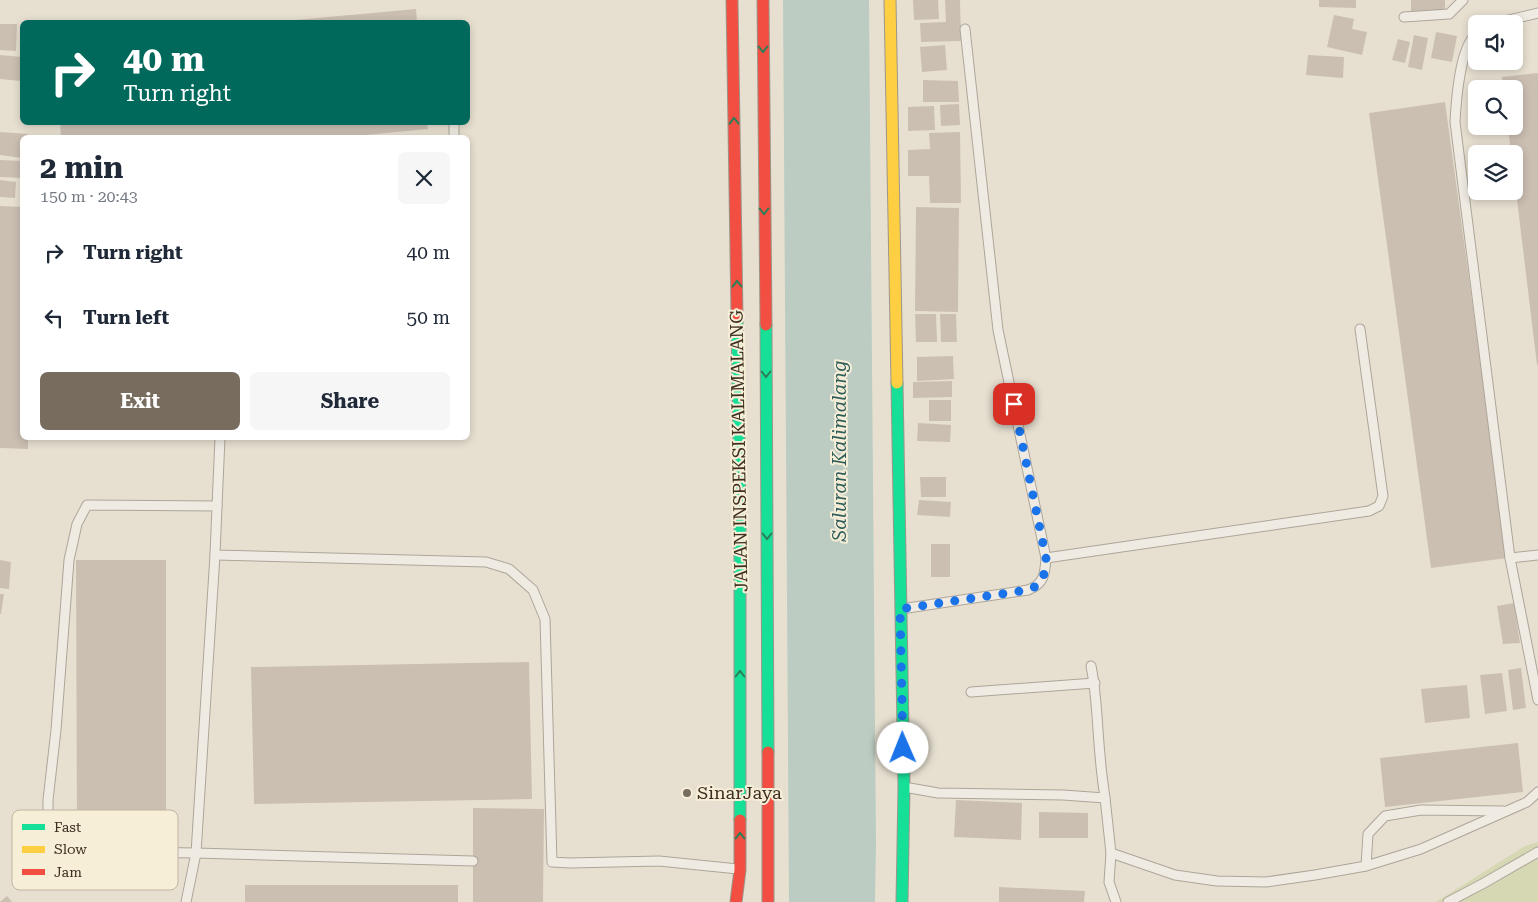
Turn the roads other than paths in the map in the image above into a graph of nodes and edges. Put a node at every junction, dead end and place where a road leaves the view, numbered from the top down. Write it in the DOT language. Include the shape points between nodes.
graph roads {
  1 [pos="732,0"];
  2 [pos="763,0"];
  3 [pos="890,0"];
  4 [pos="1463,0"];
  5 [pos="1538,13"];
  6 [pos="1404,17"];
  7 [pos="1523,17"];
  8 [pos="965,29"];
  9 [pos="1468,49"];
  10 [pos="1360,329"];
  11 [pos="220,440"];
  12 [pos="217,506"];
  13 [pos="754,509"];
  14 [pos="215,555"];
  15 [pos="1538,555"];
  16 [pos="1046,558"];
  17 [pos="1510,558"];
  18 [pos="900,609"];
  19 [pos="1091,666"];
  20 [pos="1094,682"];
  21 [pos="971,692"];
  22 [pos="1538,700"];
  23 [pos="904,787"];
  24 [pos="1538,792"];
  25 [pos="1105,798"];
  26 [pos="48,810"];
  27 [pos="1505,811"];
  28 [pos="1538,852"];
  29 [pos="178,853"];
  30 [pos="196,853"];
  31 [pos="1111,853"];
  32 [pos="473,862"];
  33 [pos="1366,866"];
  34 [pos="754,869"];
  35 [pos="186,902"];
  36 [pos="736,902"];
  37 [pos="768,902"];
  38 [pos="902,902"];
  39 [pos="1116,902"];
  40 [pos="1448,902"];
  13 -- 1 [label="main road, JALAN INSPEKSI KALIMALANG, one-way"];
  2 -- 13 [label="main road, JALAN INSPEKSI KALIMALANG, one-way"];
  3 -- 18 [label="main road"];
  4 -- 6 [label="lane" via="1449,14"];
  5 -- 7 [label="lane"];
  8 -- 16 [label="lane" via="998,330"];
  9 -- 17 [label="lane" via="1463,60 1455,122"];
  10 -- 16 [label="lane" via="1382,496 1379,506 1368,511"];
  11 -- 12 [label="lane"];
  12 -- 14 [label="lane"];
  12 -- 26 [label="lane" via="87,505 77,524 69,560"];
  13 -- 34 [label="main road, JALAN INSPEKSI KALIMALANG, one-way"];
  34 -- 13 [label="main road, JALAN INSPEKSI KALIMALANG, one-way"];
  14 -- 30 [label="lane"];
  14 -- 34 [label="lane" via="486,562 509,569 533,590 545,620 548,861 658,861"];
  15 -- 17 [label="lane"];
  16 -- 18 [label="lane" via="1042,580 1028,590"];
  17 -- 22 [label="lane"];
  18 -- 23 [label="main road"];
  19 -- 20 [label="lane"];
  20 -- 21 [label="lane"];
  20 -- 25 [label="lane"];
  23 -- 25 [label="lane" via="938,793"];
  23 -- 38 [label="main road"];
  24 -- 27 [label="lane" via="1527,802"];
  25 -- 31 [label="lane"];
  27 -- 33 [label="lane" via="1421,849"];
  27 -- 33 [label="lane" via="1421,810 1385,816 1368,834"];
  28 -- 40 [label="lane"];
  29 -- 30 [label="lane"];
  30 -- 32 [label="lane"];
  30 -- 35 [label="lane"];
  31 -- 33 [label="lane" via="1175,875 1217,881 1266,882"];
  31 -- 39 [label="lane" via="1109,882"];
  34 -- 36 [label="main road, JALAN INSPEKSI KALIMALANG"];
  34 -- 37 [label="main road, JALAN INSPEKSI KALIMALANG"];
}
